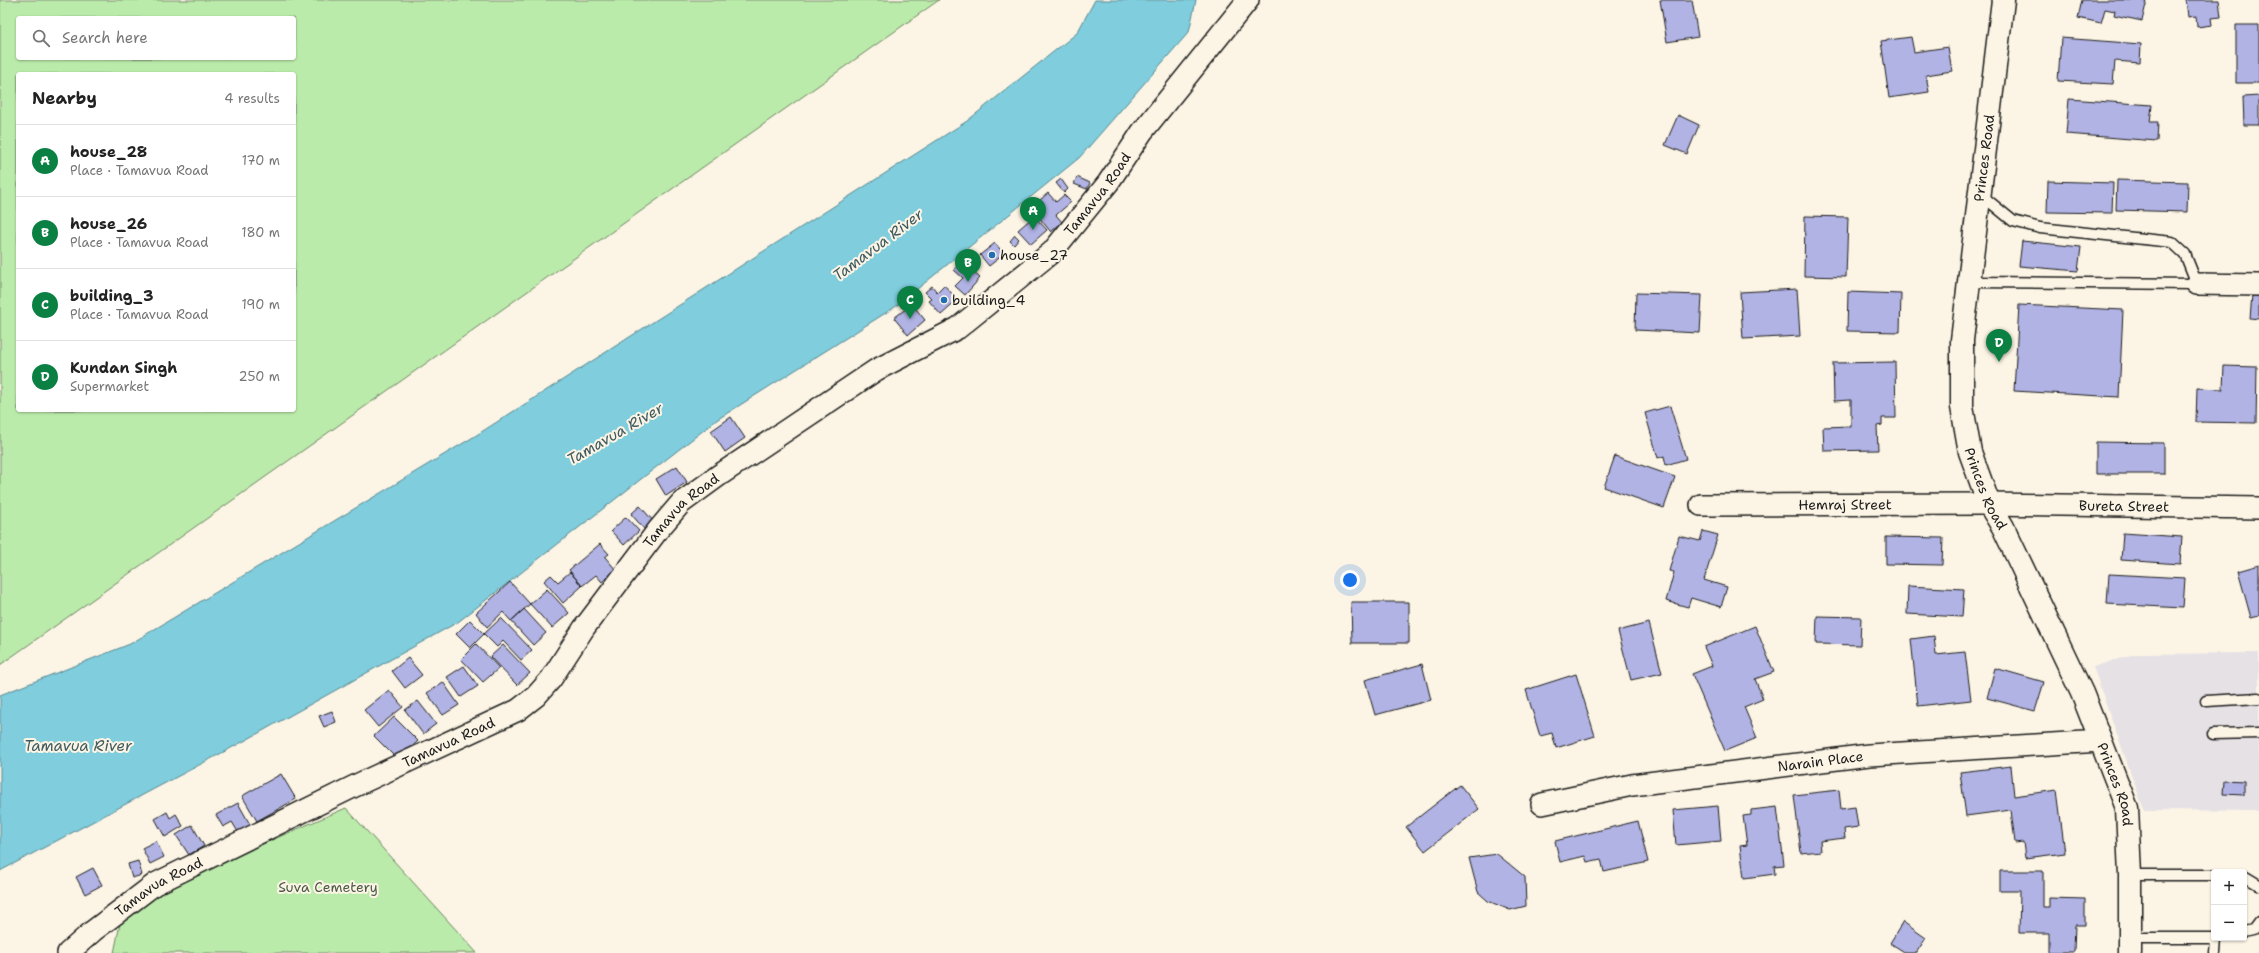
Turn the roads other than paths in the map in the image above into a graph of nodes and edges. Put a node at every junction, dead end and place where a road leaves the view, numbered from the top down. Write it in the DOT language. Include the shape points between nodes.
graph roads {
  1 [pos="1248,0"];
  2 [pos="2003,0"];
  3 [pos="1980,194"];
  4 [pos="1969,282"];
  5 [pos="2197,284"];
  6 [pos="2259,285"];
  7 [pos="1989,504"];
  8 [pos="1701,505"];
  9 [pos="2259,508"];
  10 [pos="2259,698"];
  11 [pos="2206,701"];
  12 [pos="2259,733"];
  13 [pos="2213,734"];
  14 [pos="2101,741"];
  15 [pos="1542,804"];
  16 [pos="2130,875"];
  17 [pos="2211,875"];
  18 [pos="2247,878"];
  19 [pos="2259,884"];
  20 [pos="2259,922"];
  21 [pos="2247,931"];
  22 [pos="2211,938"];
  23 [pos="2216,941"];
  24 [pos="2130,946"];
  25 [pos="68,953"];
  26 [pos="2215,953"];
  1 -- 25 [label="street, Tamavua Road" via="1142,132 1108,183 1052,252 958,328 876,370 682,503 627,571 536,696 518,710 156,884"];
  2 -- 3 [label="main road, Princes Road"];
  3 -- 4 [label="main road, Princes Road"];
  3 -- 5 [label="lane" via="2013,221 2040,228 2172,242 2184,254"];
  4 -- 5 [label="lane"];
  4 -- 7 [label="main road, Princes Road" via="1962,340 1962,407 1970,452"];
  5 -- 6 [label="street"];
  7 -- 8 [label="street, Hemraj Street"];
  7 -- 9 [label="street, Bureta Street"];
  7 -- 14 [label="main road, Princes Road" via="2003,526 2079,686"];
  10 -- 11 [label="lane"];
  12 -- 13 [label="lane"];
  14 -- 15 [label="street, Narain Place" via="1868,755 1632,785"];
  14 -- 16 [label="main road, Princes Road" via="2127,808"];
  16 -- 17 [label="lane"];
  16 -- 24 [label="main road, Princes Road"];
  18 -- 19 [label="lane"];
  20 -- 21 [label="lane" via="2253,930"];
  22 -- 24 [label="lane"];
  23 -- 26 [label="lane"];
}
